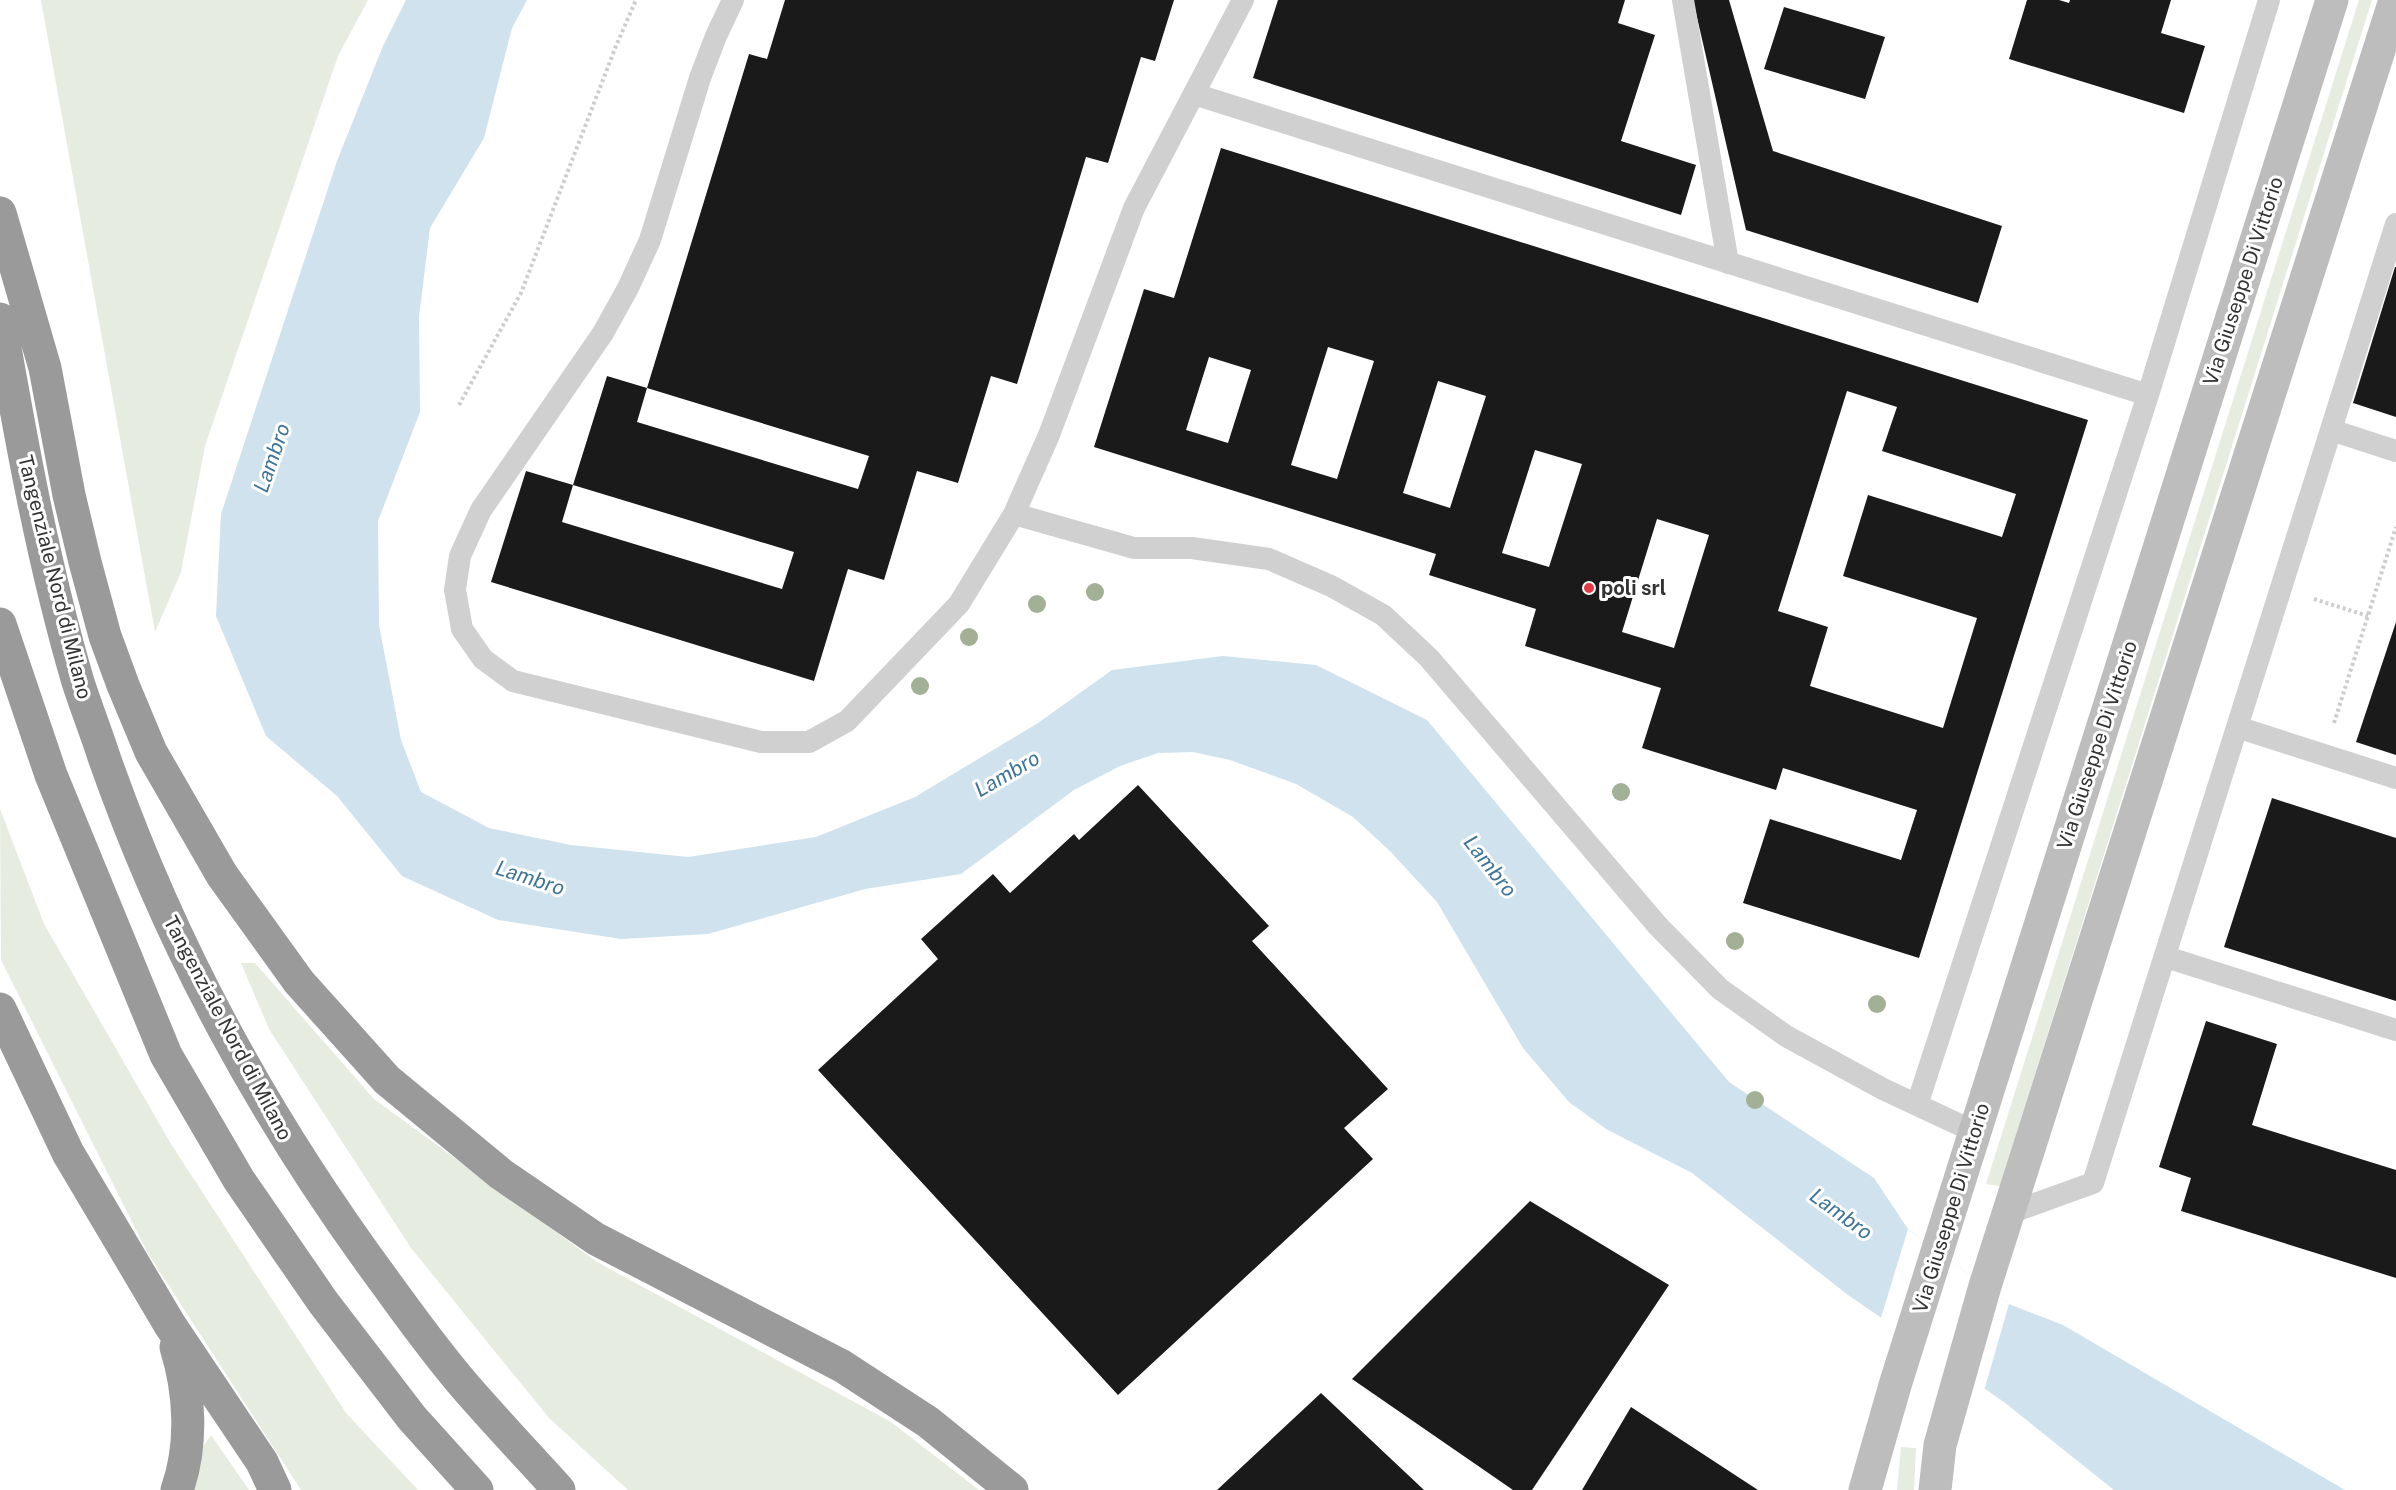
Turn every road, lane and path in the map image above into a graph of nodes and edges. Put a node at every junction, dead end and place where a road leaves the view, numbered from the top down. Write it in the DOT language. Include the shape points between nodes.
graph roads {
  1 [pos="636,0"];
  2 [pos="733,0"];
  3 [pos="1243,0"];
  4 [pos="1683,0"];
  5 [pos="2269,0"];
  6 [pos="2332,0"];
  7 [pos="2396,0"];
  8 [pos="1194,94"];
  9 [pos="0,213"];
  10 [pos="2396,224"];
  11 [pos="1728,263"];
  12 [pos="0,319"];
  13 [pos="2148,395"];
  14 [pos="459,405"];
  15 [pos="2331,430"];
  16 [pos="2396,451"];
  17 [pos="1014,514"];
  18 [pos="2396,527"];
  19 [pos="2282,588"];
  20 [pos="2368,616"];
  21 [pos="0,624"];
  22 [pos="2237,727"];
  23 [pos="2324,755"];
  24 [pos="2396,778"];
  25 [pos="2166,957"];
  26 [pos="0,1009"];
  27 [pos="2396,1030"];
  28 [pos="1917,1105"];
  29 [pos="1975,1132"];
  30 [pos="2007,1214"];
  31 [pos="170,1325"];
  32 [pos="177,1490"];
  33 [pos="275,1490"];
  34 [pos="477,1490"];
  35 [pos="559,1490"];
  36 [pos="1012,1490"];
  37 [pos="1865,1490"];
  38 [pos="1935,1490"];
  1 -- 14 [label="path" via="521,293"];
  2 -- 17 [label="lane" via="700,78 650,240 628,288 603,333 481,510 460,556 455,590 462,629 483,659 513,681 762,742 809,742 847,721 959,604"];
  3 -- 8 [label="lane"];
  4 -- 11 [label="lane"];
  5 -- 13 [label="lane"];
  6 -- 29 [label="street, Via Giuseppe Di Vittorio"];
  7 -- 30 [label="street"];
  8 -- 11 [label="lane"];
  8 -- 17 [label="lane" via="1134,208"];
  9 -- 36 [label="highway" via="45,368 85,562 123,685 151,752 222,875 299,982 387,1080 501,1174 596,1239 842,1366 928,1422"];
  10 -- 15 [label="lane"];
  11 -- 13 [label="lane"];
  12 -- 35 [label="highway, Tangenziale Nord di Milano" via="44,549 78,682 131,833 188,960 252,1082 344,1226 468,1390"];
  13 -- 28 [label="lane"];
  15 -- 16 [label="lane"];
  15 -- 19 [label="lane"];
  17 -- 28 [label="lane" via="1134,548 1192,548 1269,559 1331,586 1383,615 1429,657 1659,926 1720,988 1786,1036"];
  18 -- 20 [label="path"];
  19 -- 20 [label="path"];
  19 -- 22 [label="lane"];
  20 -- 23 [label="path"];
  21 -- 34 [label="highway" via="51,775 166,1054 238,1180 323,1302 412,1418"];
  22 -- 23 [label="lane"];
  22 -- 25 [label="lane"];
  23 -- 24 [label="lane"];
  25 -- 27 [label="lane"];
  25 -- 30 [label="lane" via="2093,1183"];
  26 -- 31 [label="highway" via="68,1153"];
  28 -- 29 [label="lane"];
  29 -- 37 [label="street, Via Giuseppe Di Vittorio"];
  30 -- 38 [label="street" via="1940,1445"];
  31 -- 32 [label="highway" via="185,1375 188,1420"];
  31 -- 33 [label="highway" via="262,1462"];
}
